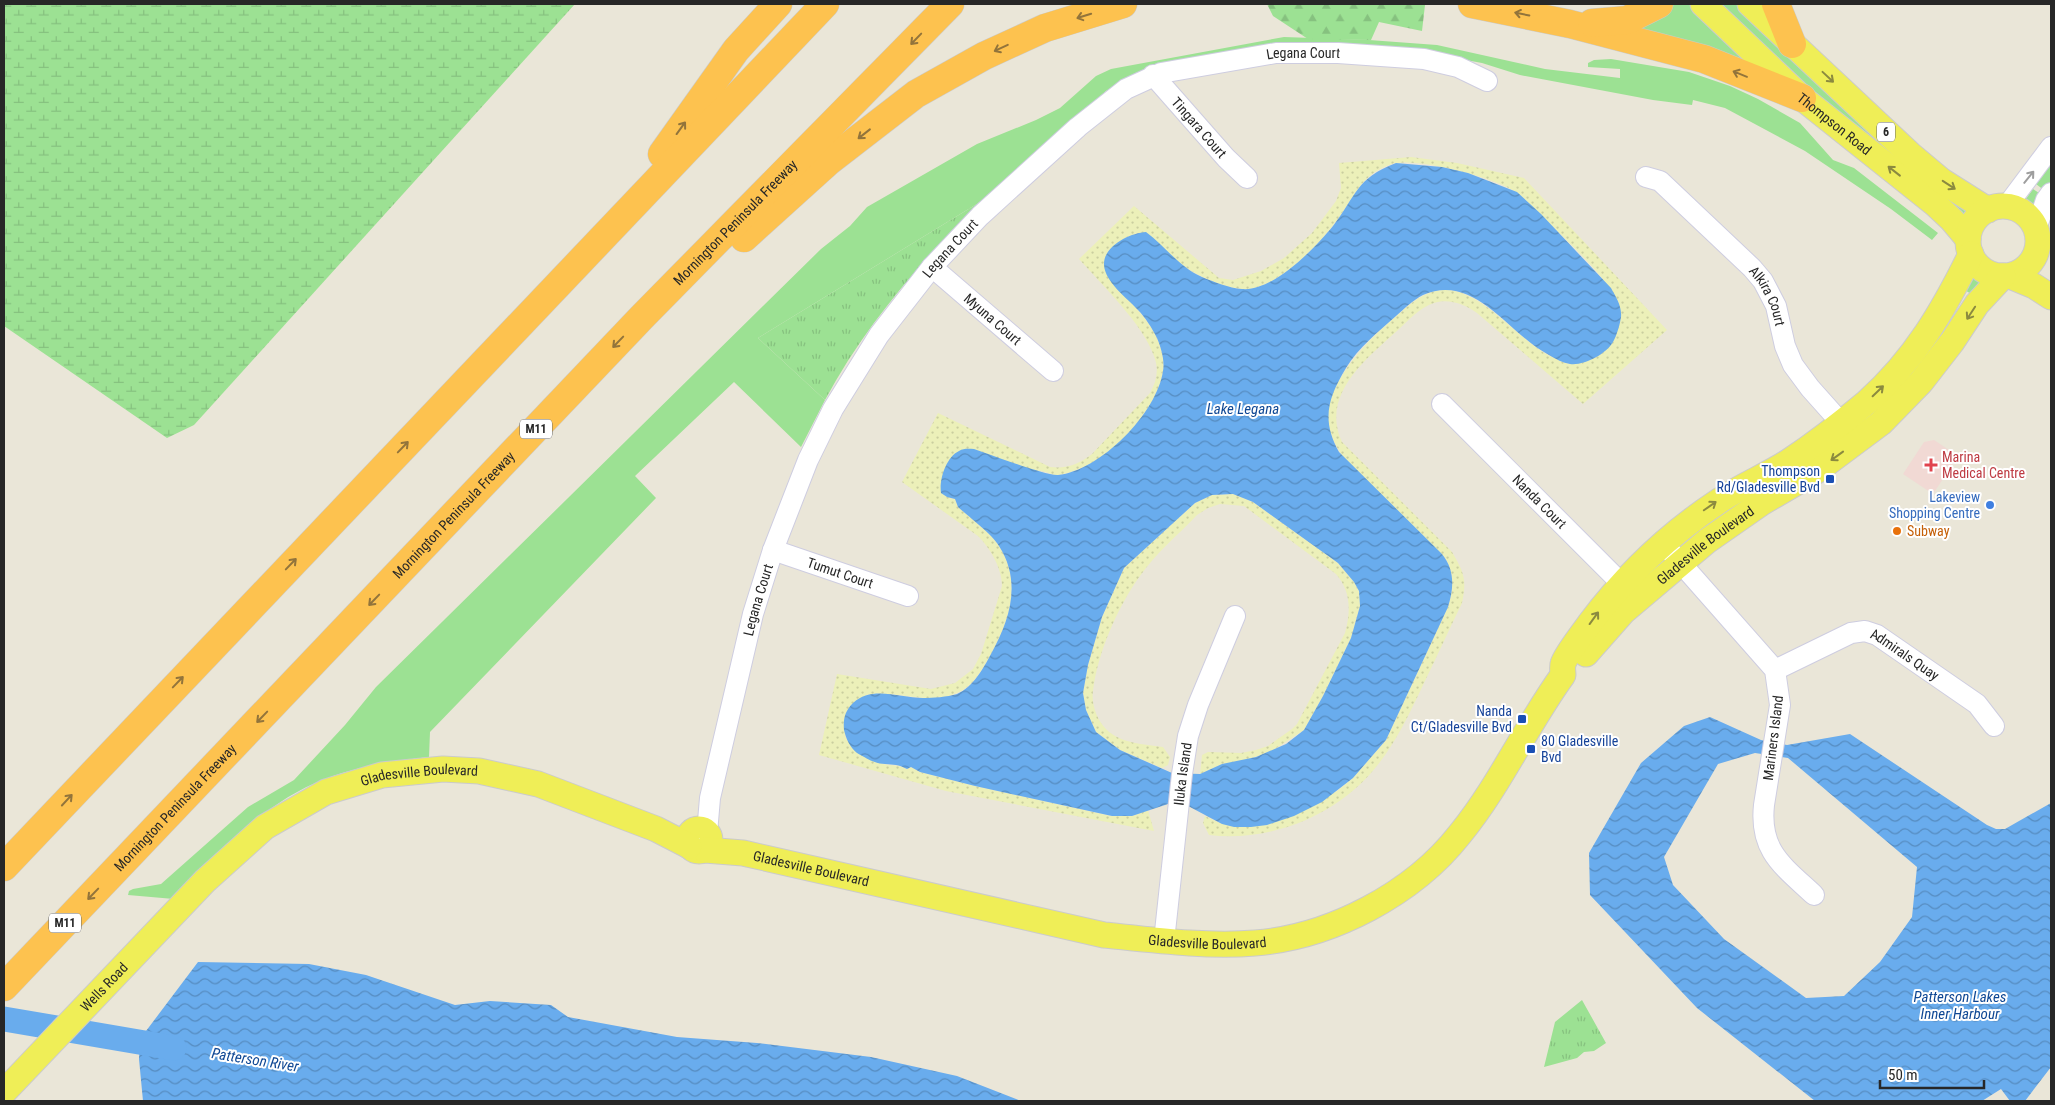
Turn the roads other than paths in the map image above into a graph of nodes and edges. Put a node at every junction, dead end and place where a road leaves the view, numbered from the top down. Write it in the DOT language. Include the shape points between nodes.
graph roads {
  1 [pos="778,4"];
  2 [pos="825,4"];
  3 [pos="950,4"];
  4 [pos="1123,4"];
  5 [pos="1472,4"];
  6 [pos="1659,4"];
  7 [pos="1703,4"];
  8 [pos="1750,4"];
  9 [pos="1776,4"];
  10 [pos="1570,24"];
  11 [pos="1792,44"];
  12 [pos="1153,75"];
  13 [pos="1487,81"];
  14 [pos="1802,98"];
  15 [pos="2051,147"];
  16 [pos="1646,177"];
  17 [pos="1247,178"];
  18 [pos="2051,192"];
  19 [pos="1997,208"];
  20 [pos="601,239"];
  21 [pos="2042,241"];
  22 [pos="1970,247"];
  23 [pos="932,267"];
  24 [pos="2007,276"];
  25 [pos="2051,298"];
  26 [pos="642,318"];
  27 [pos="1054,371"];
  28 [pos="1442,404"];
  29 [pos="1841,423"];
  30 [pos="1858,441"];
  31 [pos="1663,543"];
  32 [pos="773,550"];
  33 [pos="1681,562"];
  34 [pos="1629,592"];
  35 [pos="908,596"];
  36 [pos="1235,616"];
  37 [pos="1775,670"];
  38 [pos="1994,726"];
  39 [pos="699,838"];
  40 [pos="4,867"];
  41 [pos="205,882"];
  42 [pos="1814,895"];
  43 [pos="1164,942"];
  44 [pos="4,987"];
  45 [pos="4,1092"];
  20 -- 1 [label="highway, one-way" via="736,50"];
  2 -- 20 [label="highway"];
  3 -- 26 [label="highway, Mornington Peninsula Freeway / M11, one-way"];
  4 -- 26 [label="highway, one-way" via="1045,28 984,56 916,94 828,162 699,279"];
  10 -- 5 [label="highway, one-way"];
  6 -- 10 [label="highway" via="1627,20"];
  7 -- 14 [label="main road, Thompson Road / 6"];
  8 -- 11 [label="main road, Thompson Road / 6"];
  9 -- 11 [label="highway"];
  14 -- 10 [label="highway, one-way" via="1704,59"];
  11 -- 19 [label="main road, Thompson Road / 6, one-way" via="1942,181"];
  12 -- 13 [label="street, Legana Court" via="1276,53 1338,53 1424,59 1458,67"];
  12 -- 17 [label="street, Tingara Court"];
  12 -- 23 [label="street, Legana Court" via="1126,88 1078,127 976,220"];
  22 -- 14 [label="main road, Thompson Road / 6, one-way" via="1952,220 1935,204"];
  19 -- 15 [label="street, one-way"];
  16 -- 29 [label="street, Alkira Court" via="1660,181 1763,281 1778,311 1791,360"];
  18 -- 21 [label="street" via="2046,200"];
  19 -- 21 [label="main road, 6" via="2024,214"];
  19 -- 22 [label="main road" via="1974,222"];
  40 -- 20 [label="highway, one-way"];
  21 -- 24 [label="main road" via="2034,258 2020,272"];
  22 -- 24 [label="main road, 6" via="1976,263 1984,270 1993,275"];
  29 -- 22 [label="main road, Gladesville Boulevard, one-way" via="1886,383 1930,330 1943,310"];
  23 -- 27 [label="street, Myuna Court"];
  23 -- 32 [label="street, Legana Court" via="879,335 833,409 808,460"];
  24 -- 25 [label="main road, 6" via="2034,286"];
  24 -- 30 [label="main road, Gladesville Boulevard, one-way" via="1977,304 1921,382 1881,423"];
  26 -- 44 [label="highway, Mornington Peninsula Freeway / M11, one-way"];
  28 -- 34 [label="street, Nanda Court"];
  29 -- 30 [label="street, Alkira Court"];
  31 -- 29 [label="main road, Gladesville Boulevard, one-way" via="1721,499 1788,462"];
  30 -- 33 [label="main road, Gladesville Boulevard, one-way" via="1818,470 1728,525"];
  31 -- 33 [label="street"];
  31 -- 34 [label="main road, Gladesville Boulevard"];
  32 -- 35 [label="street, Tumut Court"];
  32 -- 39 [label="street, Legana Court" via="750,627"];
  33 -- 34 [label="main road, Gladesville Boulevard"];
  33 -- 37 [label="street"];
  34 -- 43 [label="main road, Gladesville Boulevard" via="1599,611 1563,663 1563,675 1488,795 1460,835 1411,881 1380,902 1327,927 1284,939 1254,944"];
  36 -- 43 [label="street, Iluka Island" via="1188,736"];
  37 -- 38 [label="street, Admirals Quay" via="1851,633 1870,632 1977,704"];
  37 -- 42 [label="street, Mariners Island" via="1780,705 1764,805 1764,837 1787,870"];
  39 -- 41 [label="main road, Gladesville Boulevard" via="656,830 538,784 501,775 443,769 382,775 326,792 265,828"];
  39 -- 43 [label="main road, Gladesville Boulevard" via="731,845 743,853 1052,924 1104,935"];
  41 -- 45 [label="main road, Wells Road"];
}
